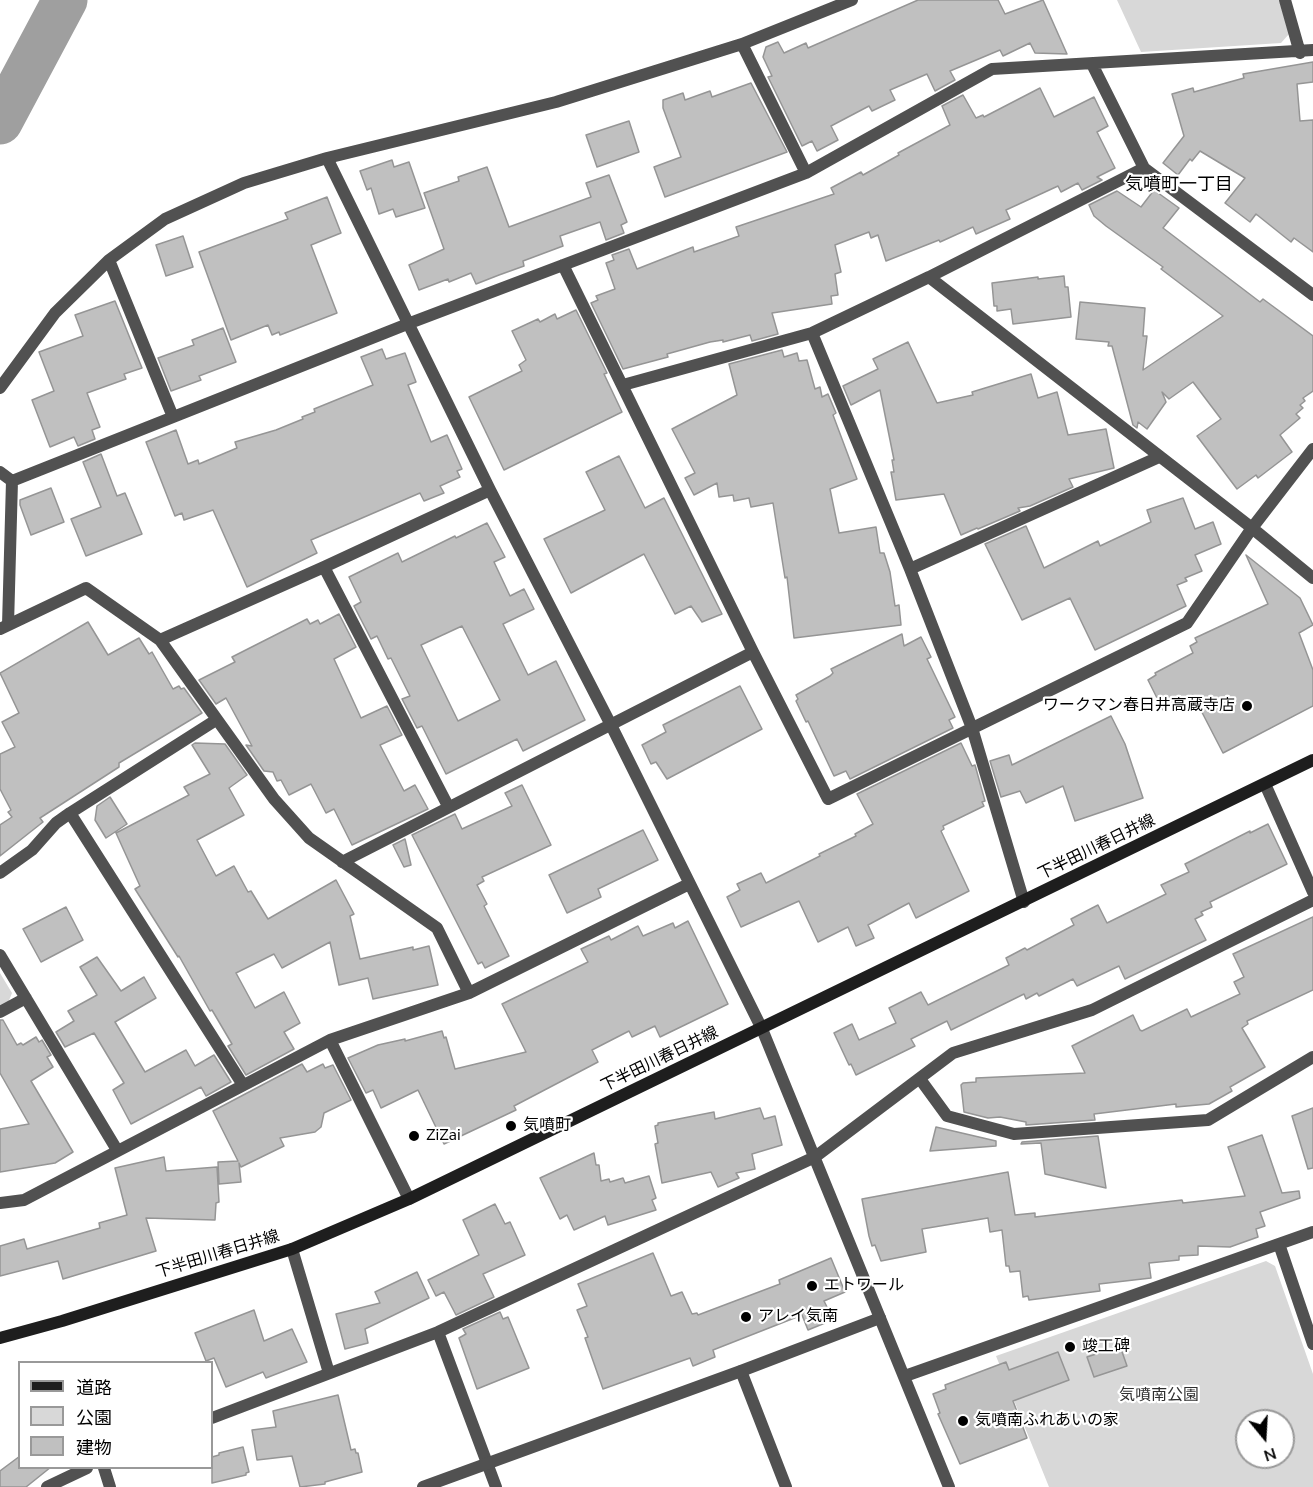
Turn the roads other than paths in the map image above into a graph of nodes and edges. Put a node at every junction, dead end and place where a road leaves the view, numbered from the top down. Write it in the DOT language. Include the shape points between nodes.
graph roads {
  1 [pos="852,0"];
  2 [pos="1285,0"];
  3 [pos="742,44"];
  4 [pos="1313,50"];
  5 [pos="1300,52"];
  6 [pos="1092,64"];
  7 [pos="327,158"];
  8 [pos="1144,168"];
  9 [pos="806,173"];
  10 [pos="109,260"];
  11 [pos="563,265"];
  12 [pos="929,277"];
  13 [pos="1313,295"];
  14 [pos="410,323"];
  15 [pos="812,333"];
  16 [pos="623,386"];
  17 [pos="0,388"];
  18 [pos="173,417"];
  19 [pos="1313,449"];
  20 [pos="1159,457"];
  21 [pos="0,472"];
  22 [pos="12,481"];
  23 [pos="490,490"];
  24 [pos="1252,528"];
  25 [pos="324,567"];
  26 [pos="910,569"];
  27 [pos="1313,578"];
  28 [pos="4,627"];
  29 [pos="160,640"];
  30 [pos="753,652"];
  31 [pos="216,720"];
  32 [pos="610,725"];
  33 [pos="972,728"];
  34 [pos="1313,760"];
  35 [pos="1265,784"];
  36 [pos="448,806"];
  37 [pos="70,813"];
  38 [pos="342,862"];
  39 [pos="0,873"];
  40 [pos="689,884"];
  41 [pos="1313,892"];
  42 [pos="1313,900"];
  43 [pos="1024,902"];
  44 [pos="0,955"];
  45 [pos="469,993"];
  46 [pos="26,998"];
  47 [pos="0,1012"];
  48 [pos="762,1029"];
  49 [pos="330,1040"];
  50 [pos="1313,1057"];
  51 [pos="920,1079"];
  52 [pos="243,1085"];
  53 [pos="117,1150"];
  54 [pos="815,1156"];
  55 [pos="409,1199"];
  56 [pos="0,1203"];
  57 [pos="1313,1232"];
  58 [pos="1279,1244"];
  59 [pos="292,1249"];
  60 [pos="880,1318"];
  61 [pos="438,1332"];
  62 [pos="0,1338"];
  63 [pos="1313,1344"];
  64 [pos="741,1371"];
  65 [pos="329,1373"];
  66 [pos="904,1376"];
  67 [pos="213,1418"];
  68 [pos="487,1463"];
  69 [pos="83,1469"];
  70 [pos="105,1469"];
  71 [pos="47,1487"];
  72 [pos="110,1487"];
  73 [pos="423,1487"];
  74 [pos="496,1487"];
  75 [pos="786,1487"];
  76 [pos="949,1487"];
  1 -- 3 [label="street"];
  2 -- 5 [label="street"];
  3 -- 7 [label="street" via="556,102"];
  3 -- 9 [label="street"];
  4 -- 5 [label="street"];
  5 -- 6 [label="street"];
  6 -- 8 [label="street"];
  6 -- 9 [label="street" via="992,69"];
  7 -- 10 [label="street" via="244,183 165,219"];
  7 -- 14 [label="street"];
  8 -- 12 [label="street"];
  8 -- 13 [label="street"];
  9 -- 11 [label="street"];
  10 -- 17 [label="street" via="55,313"];
  10 -- 18 [label="street"];
  11 -- 14 [label="street"];
  11 -- 16 [label="street"];
  12 -- 15 [label="street"];
  12 -- 20 [label="street"];
  14 -- 18 [label="street"];
  14 -- 23 [label="street"];
  15 -- 16 [label="street"];
  15 -- 26 [label="street"];
  16 -- 30 [label="street"];
  18 -- 22 [label="street"];
  19 -- 24 [label="street"];
  20 -- 24 [label="street"];
  20 -- 26 [label="street"];
  21 -- 22 [label="street"];
  22 -- 28 [label="street"];
  23 -- 25 [label="street"];
  23 -- 32 [label="street"];
  24 -- 27 [label="street"];
  24 -- 33 [label="street" via="1187,623"];
  25 -- 29 [label="street"];
  25 -- 36 [label="street"];
  26 -- 33 [label="street"];
  28 -- 29 [label="street" via="86,588"];
  29 -- 31 [label="street"];
  30 -- 32 [label="street"];
  30 -- 33 [label="street" via="828,799"];
  31 -- 37 [label="street"];
  31 -- 38 [label="street" via="274,799 309,838"];
  32 -- 36 [label="street"];
  32 -- 40 [label="street"];
  33 -- 43 [label="street"];
  34 -- 35 [label="main road, 下半田川春日井線"];
  35 -- 41 [label="street"];
  35 -- 43 [label="main road, 下半田川春日井線"];
  36 -- 38 [label="street"];
  37 -- 39 [label="street" via="32,850"];
  37 -- 52 [label="street"];
  38 -- 45 [label="street" via="437,928"];
  40 -- 45 [label="street"];
  40 -- 48 [label="street"];
  42 -- 51 [label="street" via="1092,1010 953,1053"];
  43 -- 48 [label="main road, 下半田川春日井線"];
  44 -- 46 [label="street"];
  45 -- 49 [label="street"];
  46 -- 47 [label="street"];
  46 -- 53 [label="street"];
  48 -- 54 [label="street"];
  48 -- 55 [label="main road, 下半田川春日井線"];
  49 -- 52 [label="street"];
  49 -- 55 [label="street"];
  50 -- 51 [label="street" via="1208,1120 1014,1134 947,1116"];
  51 -- 54 [label="street"];
  52 -- 53 [label="street"];
  53 -- 56 [label="street" via="24,1200"];
  54 -- 60 [label="street"];
  54 -- 61 [label="street"];
  55 -- 59 [label="main road, 下半田川春日井線"];
  57 -- 58 [label="street"];
  58 -- 63 [label="street"];
  58 -- 66 [label="street"];
  59 -- 62 [label="main road, 下半田川春日井線"];
  59 -- 65 [label="street"];
  60 -- 64 [label="street"];
  60 -- 66 [label="street"];
  61 -- 65 [label="street"];
  61 -- 68 [label="street"];
  64 -- 68 [label="street"];
  64 -- 75 [label="street"];
  65 -- 67 [label="street"];
  66 -- 76 [label="street"];
  68 -- 73 [label="street"];
  68 -- 74 [label="street"];
  69 -- 71 [label="street"];
  70 -- 72 [label="street"];
}
